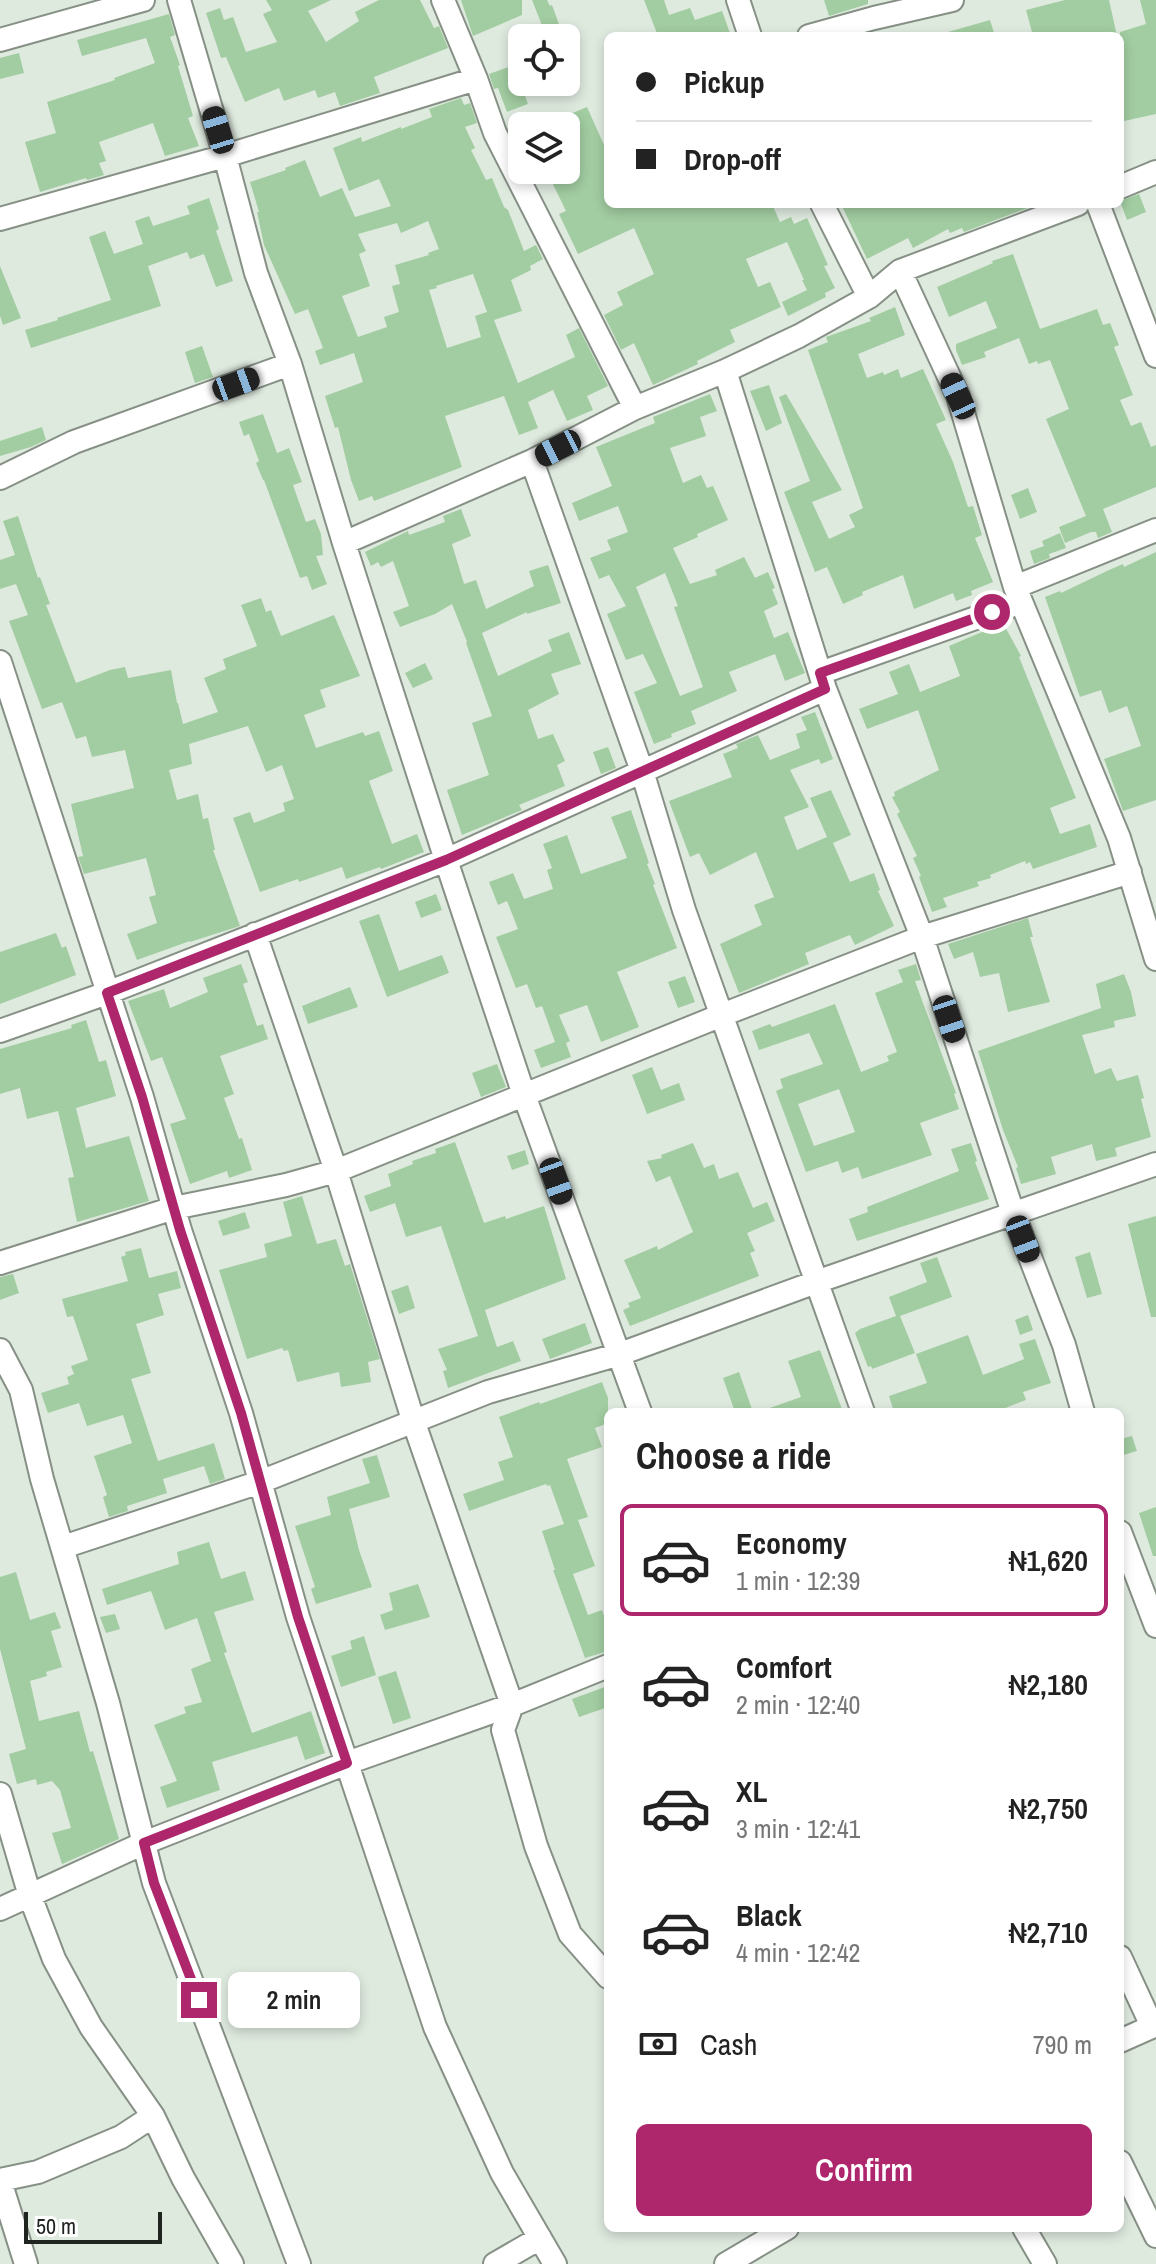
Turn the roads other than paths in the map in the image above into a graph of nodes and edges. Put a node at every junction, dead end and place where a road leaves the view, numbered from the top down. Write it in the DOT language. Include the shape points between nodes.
graph roads {
  1 [pos="143,0"];
  2 [pos="179,0"];
  3 [pos="443,0"];
  4 [pos="738,0"];
  5 [pos="948,0"];
  6 [pos="749,32"];
  7 [pos="823,32"];
  8 [pos="0,40"];
  9 [pos="476,79"];
  10 [pos="225,156"];
  11 [pos="1156,172"];
  12 [pos="1124,185"];
  13 [pos="824,208"];
  14 [pos="1067,208"];
  15 [pos="1100,208"];
  16 [pos="0,219"];
  17 [pos="900,271"];
  18 [pos="869,297"];
  19 [pos="1156,356"];
  20 [pos="290,364"];
  21 [pos="725,371"];
  22 [pos="635,408"];
  23 [pos="532,461"];
  24 [pos="0,478"];
  25 [pos="1156,530"];
  26 [pos="344,543"];
  27 [pos="1018,595"];
  28 [pos="0,663"];
  29 [pos="822,681"];
  30 [pos="642,771"];
  31 [pos="446,860"];
  32 [pos="1130,872"];
  33 [pos="255,934"];
  34 [pos="922,937"];
  35 [pos="1156,959"];
  36 [pos="107,993"];
  37 [pos="722,1015"];
  38 [pos="0,1031"];
  39 [pos="524,1095"];
  40 [pos="1156,1164"];
  41 [pos="336,1171"];
  42 [pos="174,1208"];
  43 [pos="1013,1213"];
  44 [pos="0,1263"];
  45 [pos="816,1282"];
  46 [pos="0,1350"];
  47 [pos="620,1354"];
  48 [pos="639,1408"];
  49 [pos="862,1408"];
  50 [pos="1082,1408"];
  51 [pos="414,1423"];
  52 [pos="260,1482"];
  53 [pos="1124,1542"];
  54 [pos="63,1547"];
  55 [pos="1156,1626"];
  56 [pos="604,1668"];
  57 [pos="512,1705"];
  58 [pos="347,1763"];
  59 [pos="0,1794"];
  60 [pos="144,1843"];
  61 [pos="30,1896"];
  62 [pos="0,1909"];
  63 [pos="1124,1965"];
  64 [pos="604,1972"];
  65 [pos="1154,2025"];
  66 [pos="1124,2039"];
  67 [pos="153,2116"];
  68 [pos="1124,2170"];
  69 [pos="0,2181"];
  70 [pos="1026,2232"];
  71 [pos="756,2236"];
  72 [pos="1156,2236"];
  73 [pos="540,2238"];
  74 [pos="26,2264"];
  75 [pos="232,2264"];
  76 [pos="299,2264"];
  77 [pos="495,2264"];
  78 [pos="555,2264"];
  79 [pos="726,2264"];
  80 [pos="1045,2264"];
  1 -- 8 [label="street"];
  2 -- 10 [label="street"];
  3 -- 9 [label="street"];
  4 -- 6 [label="street"];
  5 -- 7 [label="street"];
  9 -- 10 [label="street"];
  9 -- 22 [label="street" via="495,133"];
  10 -- 16 [label="street"];
  10 -- 20 [label="street" via="256,273"];
  11 -- 12 [label="street"];
  13 -- 18 [label="street"];
  14 -- 17 [label="street"];
  15 -- 19 [label="street"];
  17 -- 18 [label="street"];
  17 -- 27 [label="street" via="958,396"];
  18 -- 21 [label="street"];
  20 -- 24 [label="street" via="74,442"];
  20 -- 26 [label="street"];
  21 -- 22 [label="street"];
  21 -- 29 [label="street"];
  22 -- 23 [label="street"];
  23 -- 26 [label="street"];
  23 -- 30 [label="street"];
  25 -- 27 [label="street"];
  26 -- 31 [label="street"];
  27 -- 29 [label="street"];
  27 -- 32 [label="street"];
  28 -- 36 [label="street"];
  29 -- 30 [label="street"];
  29 -- 34 [label="street"];
  30 -- 31 [label="street"];
  30 -- 37 [label="street"];
  31 -- 33 [label="street"];
  31 -- 39 [label="street"];
  32 -- 34 [label="street"];
  32 -- 35 [label="street"];
  33 -- 36 [label="street"];
  33 -- 41 [label="street"];
  34 -- 37 [label="street"];
  34 -- 43 [label="street"];
  36 -- 38 [label="street"];
  36 -- 42 [label="street"];
  37 -- 39 [label="street"];
  37 -- 45 [label="street"];
  39 -- 41 [label="street"];
  39 -- 47 [label="street"];
  40 -- 43 [label="street"];
  41 -- 42 [label="street"];
  41 -- 51 [label="street"];
  42 -- 44 [label="street"];
  42 -- 52 [label="street"];
  43 -- 45 [label="street"];
  43 -- 50 [label="street" via="1064,1345"];
  45 -- 47 [label="street"];
  45 -- 49 [label="street"];
  46 -- 54 [label="street" via="21,1390"];
  47 -- 48 [label="street"];
  47 -- 51 [label="street" via="488,1392"];
  51 -- 52 [label="street"];
  51 -- 57 [label="street"];
  52 -- 54 [label="street"];
  52 -- 58 [label="street"];
  53 -- 55 [label="street"];
  54 -- 60 [label="street"];
  56 -- 57 [label="street"];
  57 -- 58 [label="street"];
  57 -- 64 [label="street" via="503,1730 536,1846 570,1934"];
  58 -- 60 [label="street"];
  58 -- 73 [label="street" via="435,2027 502,2173"];
  59 -- 61 [label="street"];
  60 -- 61 [label="street"];
  60 -- 76 [label="street" via="154,1883"];
  61 -- 62 [label="street"];
  61 -- 67 [label="street" via="54,1959 91,2027"];
  63 -- 65 [label="street"];
  65 -- 66 [label="street"];
  67 -- 69 [label="street" via="121,2137 38,2172"];
  67 -- 75 [label="street"];
  68 -- 72 [label="street"];
  69 -- 74 [label="street"];
  70 -- 80 [label="street"];
  71 -- 79 [label="street"];
  73 -- 77 [label="street"];
  73 -- 78 [label="street"];
}
